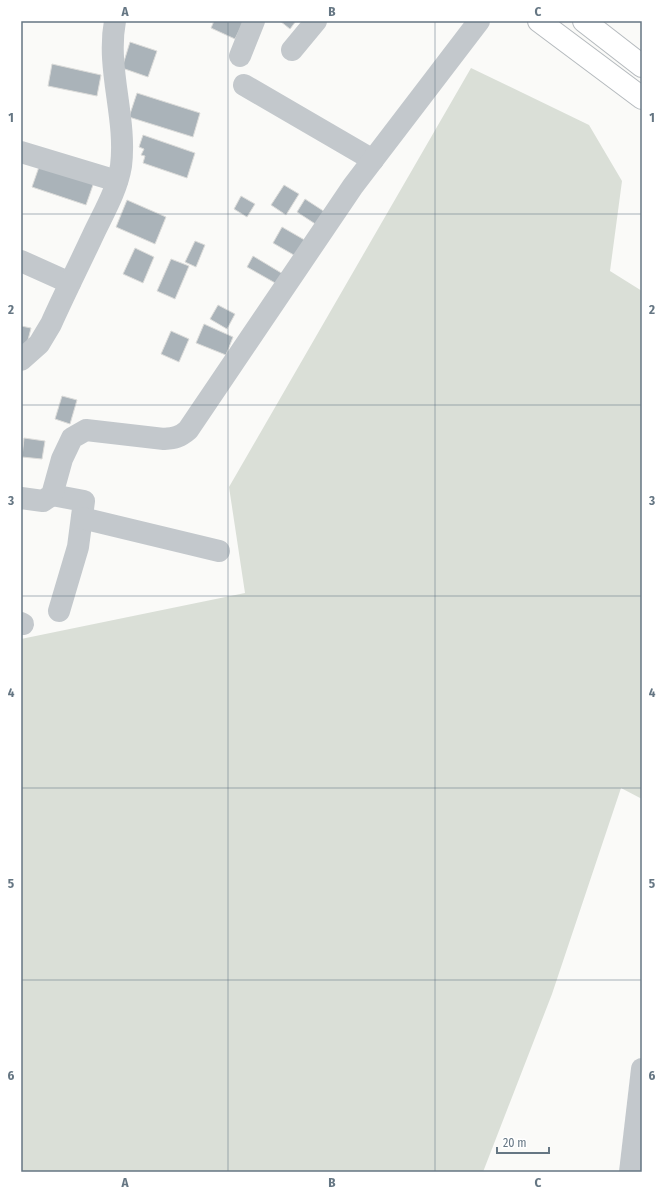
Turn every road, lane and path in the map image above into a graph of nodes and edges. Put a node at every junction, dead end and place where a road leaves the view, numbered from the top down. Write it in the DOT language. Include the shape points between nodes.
graph roads {
  1 [pos="115,21"];
  2 [pos="254,21"];
  3 [pos="316,21"];
  4 [pos="479,21"];
  5 [pos="539,21"];
  6 [pos="584,21"];
  7 [pos="292,50"];
  8 [pos="240,56"];
  9 [pos="642,66"];
  10 [pos="244,85"];
  11 [pos="642,98"];
  12 [pos="21,152"];
  13 [pos="373,160"];
  14 [pos="117,181"];
  15 [pos="21,261"];
  16 [pos="70,283"];
  17 [pos="21,360"];
  18 [pos="52,495"];
  19 [pos="21,498"];
  20 [pos="82,518"];
  21 [pos="218,551"];
  22 [pos="59,611"];
  23 [pos="642,1069"];
  24 [pos="630,1172"];
  1 -- 14 [label="street" via="112,37 122,142 121,166"];
  2 -- 8 [label="street"];
  3 -- 7 [label="street"];
  4 -- 13 [label="street"];
  5 -- 11 [label="main road"];
  6 -- 9 [label="main road"];
  10 -- 13 [label="street"];
  12 -- 14 [label="street"];
  13 -- 18 [label="street" via="188,430 181,436 164,439 86,430 72,438 62,459"];
  14 -- 16 [label="street"];
  15 -- 16 [label="street"];
  16 -- 17 [label="street" via="39,344"];
  18 -- 19 [label="street" via="43,501"];
  18 -- 20 [label="street" via="84,500"];
  20 -- 21 [label="street"];
  20 -- 22 [label="street" via="78,547"];
  23 -- 24 [label="street"];
}
